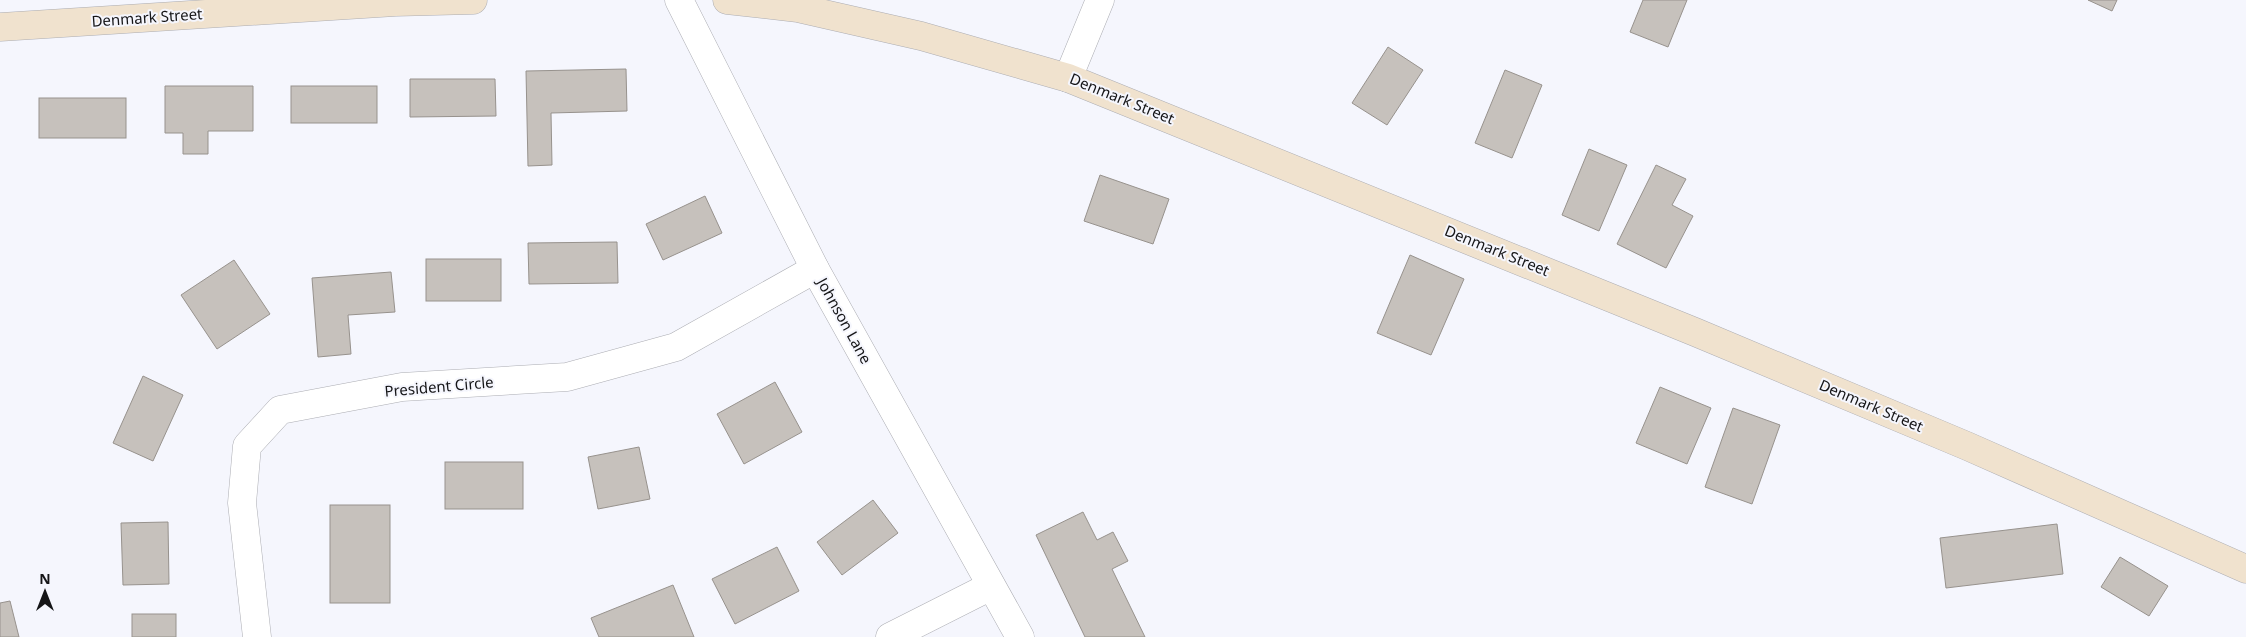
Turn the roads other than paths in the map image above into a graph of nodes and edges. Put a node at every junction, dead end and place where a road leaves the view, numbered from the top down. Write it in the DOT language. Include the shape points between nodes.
graph roads {
  1 [pos="473,0"];
  2 [pos="679,0"];
  3 [pos="726,0"];
  4 [pos="1100,0"];
  5 [pos="395,1"];
  6 [pos="0,27"];
  7 [pos="1068,78"];
  8 [pos="815,269"];
  9 [pos="2246,569"];
  10 [pos="991,586"];
  11 [pos="257,637"];
  12 [pos="890,637"];
  13 [pos="1020,637"];
  1 -- 5 [label="street, Denmark Street"];
  2 -- 8 [label="street, Johnson Lane"];
  3 -- 7 [label="street, Denmark Street" via="798,8 921,36"];
  4 -- 7 [label="street"];
  5 -- 6 [label="street, Denmark Street"];
  7 -- 9 [label="street, Denmark Street" via="1967,446"];
  8 -- 10 [label="street, Johnson Lane"];
  8 -- 11 [label="street, President Circle" via="676,347 567,377 402,387 280,410 247,446 242,503"];
  10 -- 12 [label="street"];
  10 -- 13 [label="street, Johnson Lane"];
}
